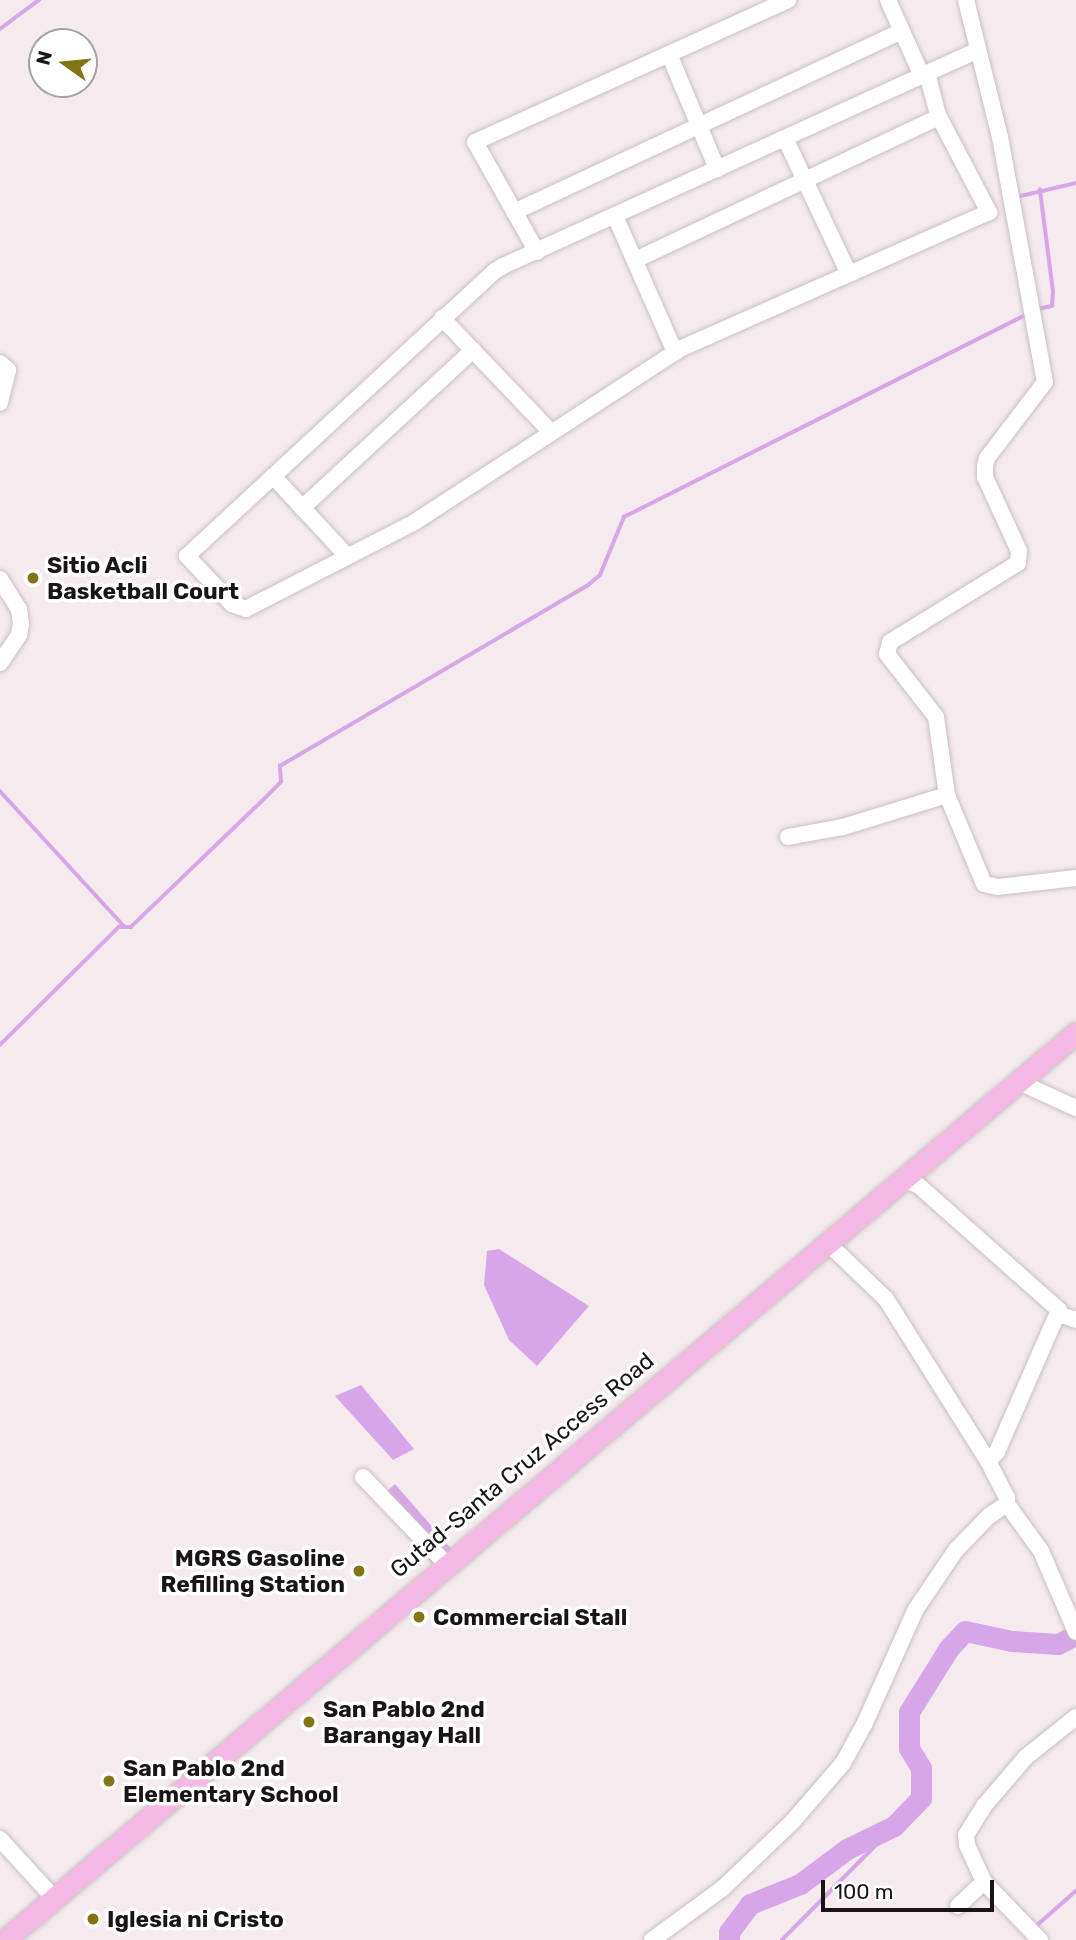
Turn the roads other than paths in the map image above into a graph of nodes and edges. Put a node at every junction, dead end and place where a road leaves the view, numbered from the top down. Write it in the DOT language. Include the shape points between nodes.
graph roads {
  1 [pos="788,0"];
  2 [pos="888,0"];
  3 [pos="966,0"];
  4 [pos="902,31"];
  5 [pos="978,50"];
  6 [pos="669,54"];
  7 [pos="924,75"];
  8 [pos="939,117"];
  9 [pos="699,125"];
  10 [pos="785,138"];
  11 [pos="717,169"];
  12 [pos="805,180"];
  13 [pos="514,212"];
  14 [pos="615,216"];
  15 [pos="537,252"];
  16 [pos="635,260"];
  17 [pos="849,274"];
  18 [pos="442,318"];
  19 [pos="473,350"];
  20 [pos="675,352"];
  21 [pos="0,363"];
  22 [pos="0,403"];
  23 [pos="551,432"];
  24 [pos="273,477"];
  25 [pos="302,508"];
  26 [pos="348,558"];
  27 [pos="0,579"];
  28 [pos="0,663"];
  29 [pos="947,795"];
  30 [pos="788,837"];
  31 [pos="1076,878"];
  32 [pos="1076,1033"];
  33 [pos="1017,1081"];
  34 [pos="1076,1108"];
  35 [pos="902,1179"];
  36 [pos="820,1248"];
  37 [pos="1058,1314"];
  38 [pos="1076,1320"];
  39 [pos="988,1461"];
  40 [pos="363,1477"];
  41 [pos="1007,1504"];
  42 [pos="446,1564"];
  43 [pos="1075,1629"];
  44 [pos="1076,1717"];
  45 [pos="0,1839"];
  46 [pos="984,1882"];
  47 [pos="53,1897"];
  48 [pos="958,1906"];
  49 [pos="1034,1933"];
  50 [pos="5,1940"];
  51 [pos="652,1940"];
  1 -- 6 [label="street"];
  2 -- 4 [label="street"];
  3 -- 5 [label="street"];
  4 -- 7 [label="street"];
  4 -- 9 [label="street"];
  5 -- 7 [label="street"];
  5 -- 29 [label="street" via="1036,321 1044,386 985,466 985,477 1019,551 1018,563 890,642 886,650 888,659 936,717"];
  6 -- 9 [label="street"];
  6 -- 13 [label="street" via="475,142"];
  7 -- 8 [label="street"];
  7 -- 10 [label="street"];
  8 -- 12 [label="street"];
  8 -- 17 [label="street" via="989,212"];
  9 -- 11 [label="street"];
  9 -- 13 [label="street"];
  10 -- 11 [label="street"];
  10 -- 12 [label="street"];
  11 -- 14 [label="street"];
  12 -- 16 [label="street"];
  12 -- 17 [label="street"];
  13 -- 15 [label="street"];
  14 -- 15 [label="street"];
  14 -- 16 [label="street"];
  15 -- 18 [label="street" via="495,271"];
  16 -- 20 [label="street"];
  17 -- 20 [label="street"];
  18 -- 19 [label="street"];
  18 -- 24 [label="street"];
  19 -- 23 [label="street"];
  19 -- 25 [label="street"];
  20 -- 23 [label="street"];
  21 -- 22 [label="street" via="8,370"];
  23 -- 26 [label="street" via="415,522"];
  24 -- 25 [label="street"];
  24 -- 26 [label="street" via="187,556 232,604 246,609"];
  25 -- 26 [label="street"];
  27 -- 28 [label="street" via="19,609 21,623 19,635"];
  29 -- 30 [label="street" via="843,827"];
  29 -- 31 [label="street" via="984,884 998,887"];
  32 -- 33 [label="main road, Gutad-Santa Cruz Access Road"];
  33 -- 34 [label="street"];
  33 -- 35 [label="main road, Gutad-Santa Cruz Access Road"];
  35 -- 36 [label="main road, Gutad-Santa Cruz Access Road"];
  35 -- 37 [label="street" via="918,1185 1059,1310"];
  36 -- 39 [label="street" via="834,1249 886,1299"];
  36 -- 42 [label="main road, Gutad-Santa Cruz Access Road"];
  37 -- 38 [label="street"];
  37 -- 39 [label="street" via="997,1452"];
  39 -- 41 [label="street"];
  40 -- 42 [label="street"];
  41 -- 43 [label="street" via="1041,1551"];
  41 -- 51 [label="street" via="956,1550 916,1609 843,1763 793,1821 723,1888"];
  42 -- 47 [label="main road, Gutad-Santa Cruz Access Road"];
  44 -- 46 [label="street" via="1005,1779 966,1835"];
  45 -- 47 [label="street"];
  46 -- 48 [label="street"];
  46 -- 49 [label="street"];
  47 -- 50 [label="main road, Gutad-Santa Cruz Access Road"];
}
